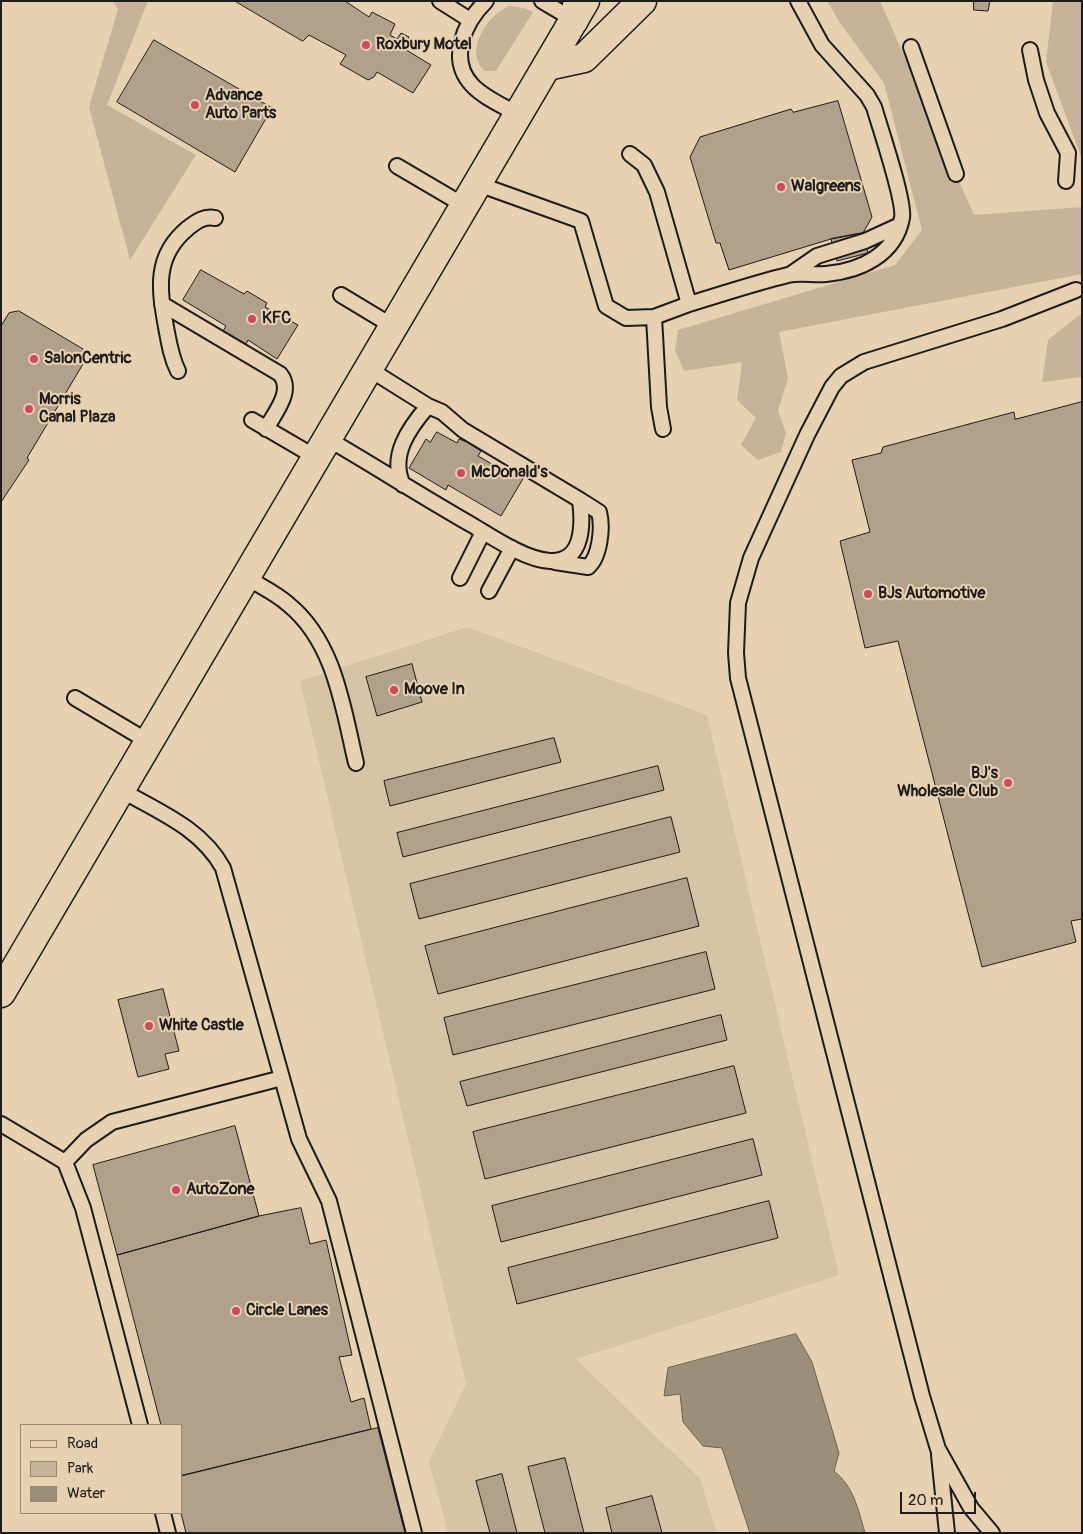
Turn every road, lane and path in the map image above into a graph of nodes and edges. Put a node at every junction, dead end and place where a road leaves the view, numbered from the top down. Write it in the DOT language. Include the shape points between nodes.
graph roads {
  1 [pos="440,1"];
  2 [pos="486,1"];
  3 [pos="542,1"];
  4 [pos="642,1"];
  5 [pos="798,1"];
  6 [pos="579,7"];
  7 [pos="470,20"];
  8 [pos="911,47"];
  9 [pos="1030,50"];
  10 [pos="547,66"];
  11 [pos="518,115"];
  12 [pos="630,154"];
  13 [pos="397,166"];
  14 [pos="956,174"];
  15 [pos="1066,181"];
  16 [pos="472,195"];
  17 [pos="216,218"];
  18 [pos="900,225"];
  19 [pos="791,274"];
  20 [pos="1076,290"];
  21 [pos="341,295"];
  22 [pos="162,304"];
  23 [pos="689,304"];
  24 [pos="654,318"];
  25 [pos="394,327"];
  26 [pos="370,369"];
  27 [pos="178,371"];
  28 [pos="428,406"];
  29 [pos="252,420"];
  30 [pos="266,429"];
  31 [pos="663,429"];
  32 [pos="322,449"];
  33 [pos="403,485"];
  34 [pos="580,500"];
  35 [pos="483,532"];
  36 [pos="512,548"];
  37 [pos="552,562"];
  38 [pos="246,577"];
  39 [pos="460,578"];
  40 [pos="489,591"];
  41 [pos="75,698"];
  42 [pos="149,742"];
  43 [pos="356,763"];
  44 [pos="121,790"];
  45 [pos="4,981"];
  46 [pos="282,1078"];
  47 [pos="1,1124"];
  48 [pos="65,1162"];
  49 [pos="140,1424"];
  50 [pos="938,1449"];
  51 [pos="162,1514"];
  52 [pos="168,1533"];
  53 [pos="414,1533"];
  54 [pos="947,1533"];
  55 [pos="992,1533"];
  1 -- 7 [label="lane"];
  2 -- 7 [label="lane"];
  3 -- 6 [label="lane"];
  4 -- 10 [label="main road" via="584,58"];
  5 -- 18 [label="lane" via="822,45 867,94 874,107 902,208"];
  6 -- 10 [label="main road"];
  7 -- 11 [label="lane" via="464,30 460,51 468,80 480,92"];
  8 -- 14 [label="lane"];
  9 -- 15 [label="lane" via="1047,113 1068,153"];
  10 -- 11 [label="main road"];
  11 -- 16 [label="main road"];
  12 -- 23 [label="lane" via="644,165 657,192"];
  13 -- 16 [label="lane"];
  16 -- 24 [label="lane" via="581,221 606,306 626,318"];
  16 -- 25 [label="main road"];
  17 -- 22 [label="lane" via="202,218 194,223 169,252 160,278"];
  18 -- 19 [label="lane" via="865,241 817,256"];
  18 -- 19 [label="lane" via="887,250 878,258 827,274"];
  19 -- 23 [label="lane"];
  20 -- 50 [label="lane" via="1002,319 864,362 841,376 832,386 807,435 769,518 751,558 738,602 738,678"];
  21 -- 25 [label="lane"];
  22 -- 27 [label="lane" via="172,359"];
  22 -- 30 [label="lane" via="280,374 286,382 286,393"];
  23 -- 24 [label="lane"];
  24 -- 31 [label="lane"];
  25 -- 26 [label="main road"];
  26 -- 28 [label="lane"];
  26 -- 32 [label="main road"];
  28 -- 33 [label="lane" via="410,428 399,455 398,469"];
  28 -- 34 [label="lane"];
  29 -- 30 [label="lane"];
  30 -- 32 [label="lane"];
  32 -- 33 [label="lane"];
  32 -- 38 [label="main road"];
  33 -- 35 [label="lane"];
  34 -- 37 [label="lane" via="581,533 576,549 567,558"];
  34 -- 37 [label="lane" via="599,512 600,530 595,557 588,567"];
  35 -- 36 [label="lane"];
  35 -- 39 [label="lane"];
  36 -- 37 [label="lane"];
  36 -- 40 [label="lane"];
  38 -- 42 [label="main road"];
  38 -- 43 [label="lane" via="288,604 320,644 336,681"];
  41 -- 42 [label="lane"];
  42 -- 44 [label="main road"];
  44 -- 45 [label="main road"];
  44 -- 46 [label="lane" via="199,836 224,868"];
  46 -- 48 [label="lane" via="112,1122 86,1140"];
  46 -- 53 [label="lane" via="299,1138 329,1201"];
  47 -- 48 [label="lane"];
  48 -- 49 [label="lane" via="83,1208"];
  50 -- 54 [label="lane"];
  50 -- 55 [label="lane" via="971,1508"];
  51 -- 52 [label="lane"];
}
